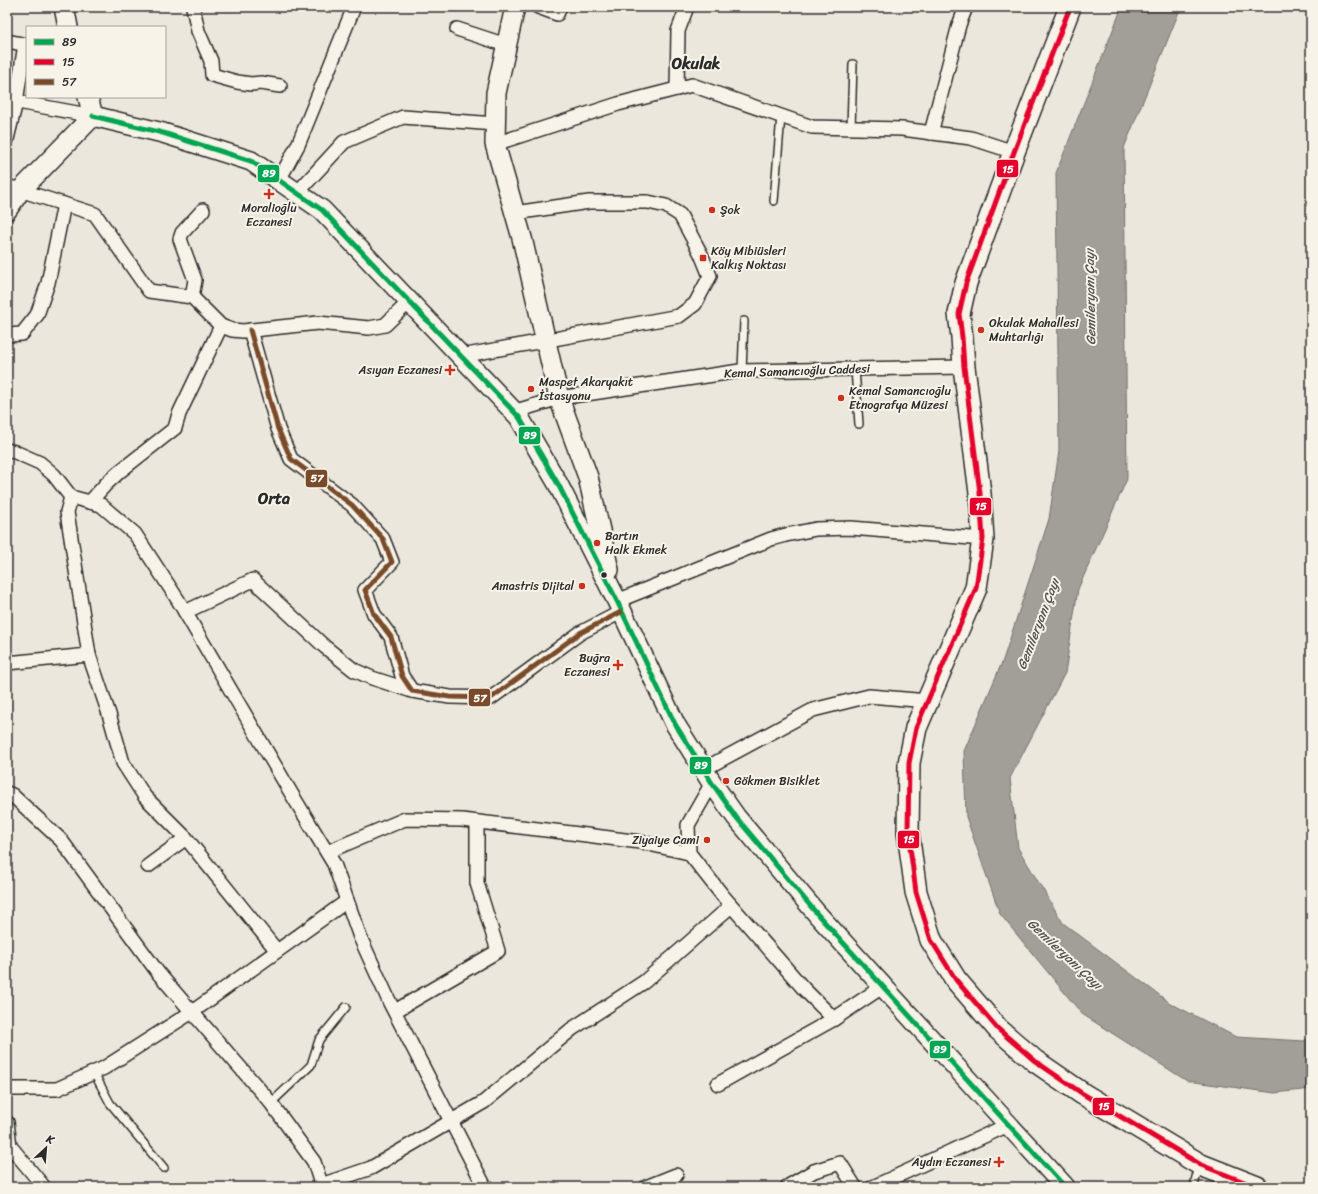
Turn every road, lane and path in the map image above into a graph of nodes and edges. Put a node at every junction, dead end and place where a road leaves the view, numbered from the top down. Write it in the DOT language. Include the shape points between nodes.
graph roads {
  1 [pos="64,7"];
  2 [pos="193,7"];
  3 [pos="354,7"];
  4 [pos="514,7"];
  5 [pos="538,7"];
  6 [pos="560,7"];
  7 [pos="687,7"];
  8 [pos="966,7"];
  9 [pos="1070,7"];
  10 [pos="68,26"];
  11 [pos="457,29"];
  12 [pos="7,41"];
  13 [pos="26,45"];
  14 [pos="506,45"];
  15 [pos="853,64"];
  16 [pos="280,86"];
  17 [pos="677,89"];
  18 [pos="88,98"];
  19 [pos="12,101"];
  20 [pos="94,116"];
  21 [pos="781,116"];
  22 [pos="495,124"];
  23 [pos="851,128"];
  24 [pos="931,133"];
  25 [pos="7,139"];
  26 [pos="495,144"];
  27 [pos="1014,152"];
  28 [pos="279,180"];
  29 [pos="14,188"];
  30 [pos="297,193"];
  31 [pos="774,201"];
  32 [pos="64,204"];
  33 [pos="7,210"];
  34 [pos="203,210"];
  35 [pos="515,213"];
  36 [pos="192,297"];
  37 [pos="409,302"];
  38 [pos="744,321"];
  39 [pos="221,326"];
  40 [pos="250,330"];
  41 [pos="7,335"];
  42 [pos="545,341"];
  43 [pos="461,356"];
  44 [pos="964,367"];
  45 [pos="855,369"];
  46 [pos="742,371"];
  47 [pos="559,398"];
  48 [pos="513,412"];
  49 [pos="860,424"];
  50 [pos="7,450"];
  51 [pos="71,497"];
  52 [pos="90,502"];
  53 [pos="983,539"];
  54 [pos="619,606"];
  55 [pos="185,612"];
  56 [pos="89,656"];
  57 [pos="7,663"];
  58 [pos="412,691"];
  59 [pos="928,701"];
  60 [pos="708,776"];
  61 [pos="7,793"];
  62 [pos="477,822"];
  63 [pos="186,838"];
  64 [pos="327,852"];
  65 [pos="689,853"];
  66 [pos="148,866"];
  67 [pos="347,901"];
  68 [pos="731,906"];
  69 [pos="277,951"];
  70 [pos="882,986"];
  71 [pos="346,1007"];
  72 [pos="395,1011"];
  73 [pos="192,1012"];
  74 [pos="834,1019"];
  75 [pos="94,1073"];
  76 [pos="718,1084"];
  77 [pos="7,1089"];
  78 [pos="271,1103"];
  79 [pos="7,1122"];
  80 [pos="451,1122"];
  81 [pos="1008,1125"];
  82 [pos="1201,1165"];
  83 [pos="164,1168"];
  84 [pos="676,1175"];
  85 [pos="322,1186"];
  86 [pos="44,1187"];
  87 [pos="485,1187"];
  88 [pos="646,1187"];
  89 [pos="787,1187"];
  90 [pos="855,1187"];
  91 [pos="874,1187"];
  92 [pos="1065,1187"];
  93 [pos="1194,1187"];
  94 [pos="1257,1187"];
  1 -- 10 [label="main road"];
  2 -- 16 [label="street" via="198,31 211,61 212,75 237,82"];
  3 -- 28 [label="street" via="300,138"];
  4 -- 14 [label="main road"];
  5 -- 6 [label="street" via="557,14"];
  7 -- 17 [label="street" via="678,31"];
  8 -- 24 [label="street"];
  9 -- 27 [label="main road"];
  11 -- 14 [label="street"];
  12 -- 13 [label="street"];
  13 -- 19 [label="street"];
  14 -- 22 [label="main road" via="496,93"];
  15 -- 23 [label="lane"];
  17 -- 21 [label="street" via="692,85"];
  17 -- 26 [label="street" via="618,104"];
  18 -- 20 [label="main road"];
  19 -- 20 [label="street"];
  19 -- 25 [label="street"];
  20 -- 28 [label="main road" via="163,133 251,161"];
  20 -- 29 [label="main road"];
  21 -- 23 [label="street" via="812,127"];
  21 -- 31 [label="lane"];
  22 -- 26 [label="main road"];
  22 -- 30 [label="street" via="403,117 344,142"];
  23 -- 24 [label="street" via="902,129"];
  24 -- 27 [label="street" via="971,138"];
  26 -- 35 [label="main road"];
  27 -- 44 [label="main road" via="966,283 959,314"];
  28 -- 30 [label="main road"];
  29 -- 32 [label="street"];
  29 -- 33 [label="main road"];
  30 -- 37 [label="main road" via="322,210"];
  32 -- 36 [label="street" via="95,214 149,291"];
  32 -- 41 [label="street" via="48,283 37,315 22,334"];
  34 -- 36 [label="street" via="182,233 180,239 196,280"];
  35 -- 42 [label="main road"];
  35 -- 42 [label="street" via="589,202 648,202 666,206 680,216 710,276 695,304 679,316"];
  36 -- 39 [label="street"];
  37 -- 40 [label="street" via="386,325 369,328 318,323"];
  37 -- 43 [label="main road"];
  38 -- 46 [label="lane"];
  39 -- 40 [label="street" via="232,330"];
  39 -- 52 [label="street" via="179,414 176,428 119,472"];
  40 -- 58 [label="street" via="278,429 291,459 352,505 383,539 392,562 365,590 374,614 391,637 402,676"];
  42 -- 43 [label="street"];
  42 -- 47 [label="main road"];
  43 -- 48 [label="main road"];
  44 -- 45 [label="street, Kemal Samancıoğlu Caddesi"];
  44 -- 53 [label="main road" via="980,493"];
  45 -- 46 [label="street, Kemal Samancıoğlu Caddesi"];
  45 -- 49 [label="lane"];
  46 -- 47 [label="street, Kemal Samancıoğlu Caddesi"];
  47 -- 48 [label="street, Kemal Samancıoğlu Caddesi"];
  47 -- 54 [label="main road" via="588,477"];
  48 -- 54 [label="main road" via="558,484"];
  50 -- 51 [label="street" via="40,463 54,475"];
  51 -- 52 [label="street"];
  51 -- 56 [label="street" via="67,512"];
  52 -- 55 [label="street" via="101,505 135,534"];
  53 -- 54 [label="street" via="851,528 801,531 771,539"];
  53 -- 59 [label="main road" via="976,588"];
  54 -- 58 [label="street" via="491,698 450,697"];
  54 -- 60 [label="main road" via="675,724"];
  55 -- 58 [label="street" via="253,580 325,647 354,670"];
  55 -- 64 [label="street"];
  56 -- 57 [label="street"];
  56 -- 63 [label="street" via="123,763 145,797"];
  59 -- 60 [label="street" via="869,696 813,710"];
  59 -- 82 [label="main road" via="916,728 909,763 908,832 916,892 932,940 956,980 998,1029 1035,1061 1083,1094"];
  60 -- 65 [label="street" via="688,824"];
  60 -- 70 [label="main road" via="736,817 818,915"];
  61 -- 73 [label="street" via="61,840 158,974"];
  62 -- 64 [label="street" via="405,819"];
  62 -- 65 [label="street" via="640,842"];
  62 -- 72 [label="street" via="477,884 498,951"];
  63 -- 66 [label="street"];
  63 -- 69 [label="street"];
  64 -- 67 [label="street"];
  65 -- 68 [label="street"];
  67 -- 69 [label="street"];
  67 -- 72 [label="street" via="360,937"];
  68 -- 74 [label="street"];
  68 -- 80 [label="street" via="644,982 572,1029 484,1102"];
  69 -- 73 [label="street"];
  70 -- 74 [label="street"];
  70 -- 81 [label="main road"];
  71 -- 78 [label="lane" via="319,1040 311,1065"];
  72 -- 80 [label="street"];
  73 -- 75 [label="street"];
  73 -- 78 [label="street"];
  74 -- 76 [label="street"];
  75 -- 77 [label="street" via="57,1089"];
  75 -- 83 [label="lane" via="110,1103"];
  78 -- 85 [label="street" via="314,1162"];
  79 -- 86 [label="street" via="10,1146"];
  80 -- 85 [label="street" via="371,1168"];
  80 -- 87 [label="street"];
  81 -- 91 [label="street"];
  81 -- 92 [label="main road"];
  82 -- 93 [label="lane"];
  82 -- 94 [label="main road"];
  84 -- 88 [label="street"];
  89 -- 90 [label="street" via="814,1171 840,1163"];
}
